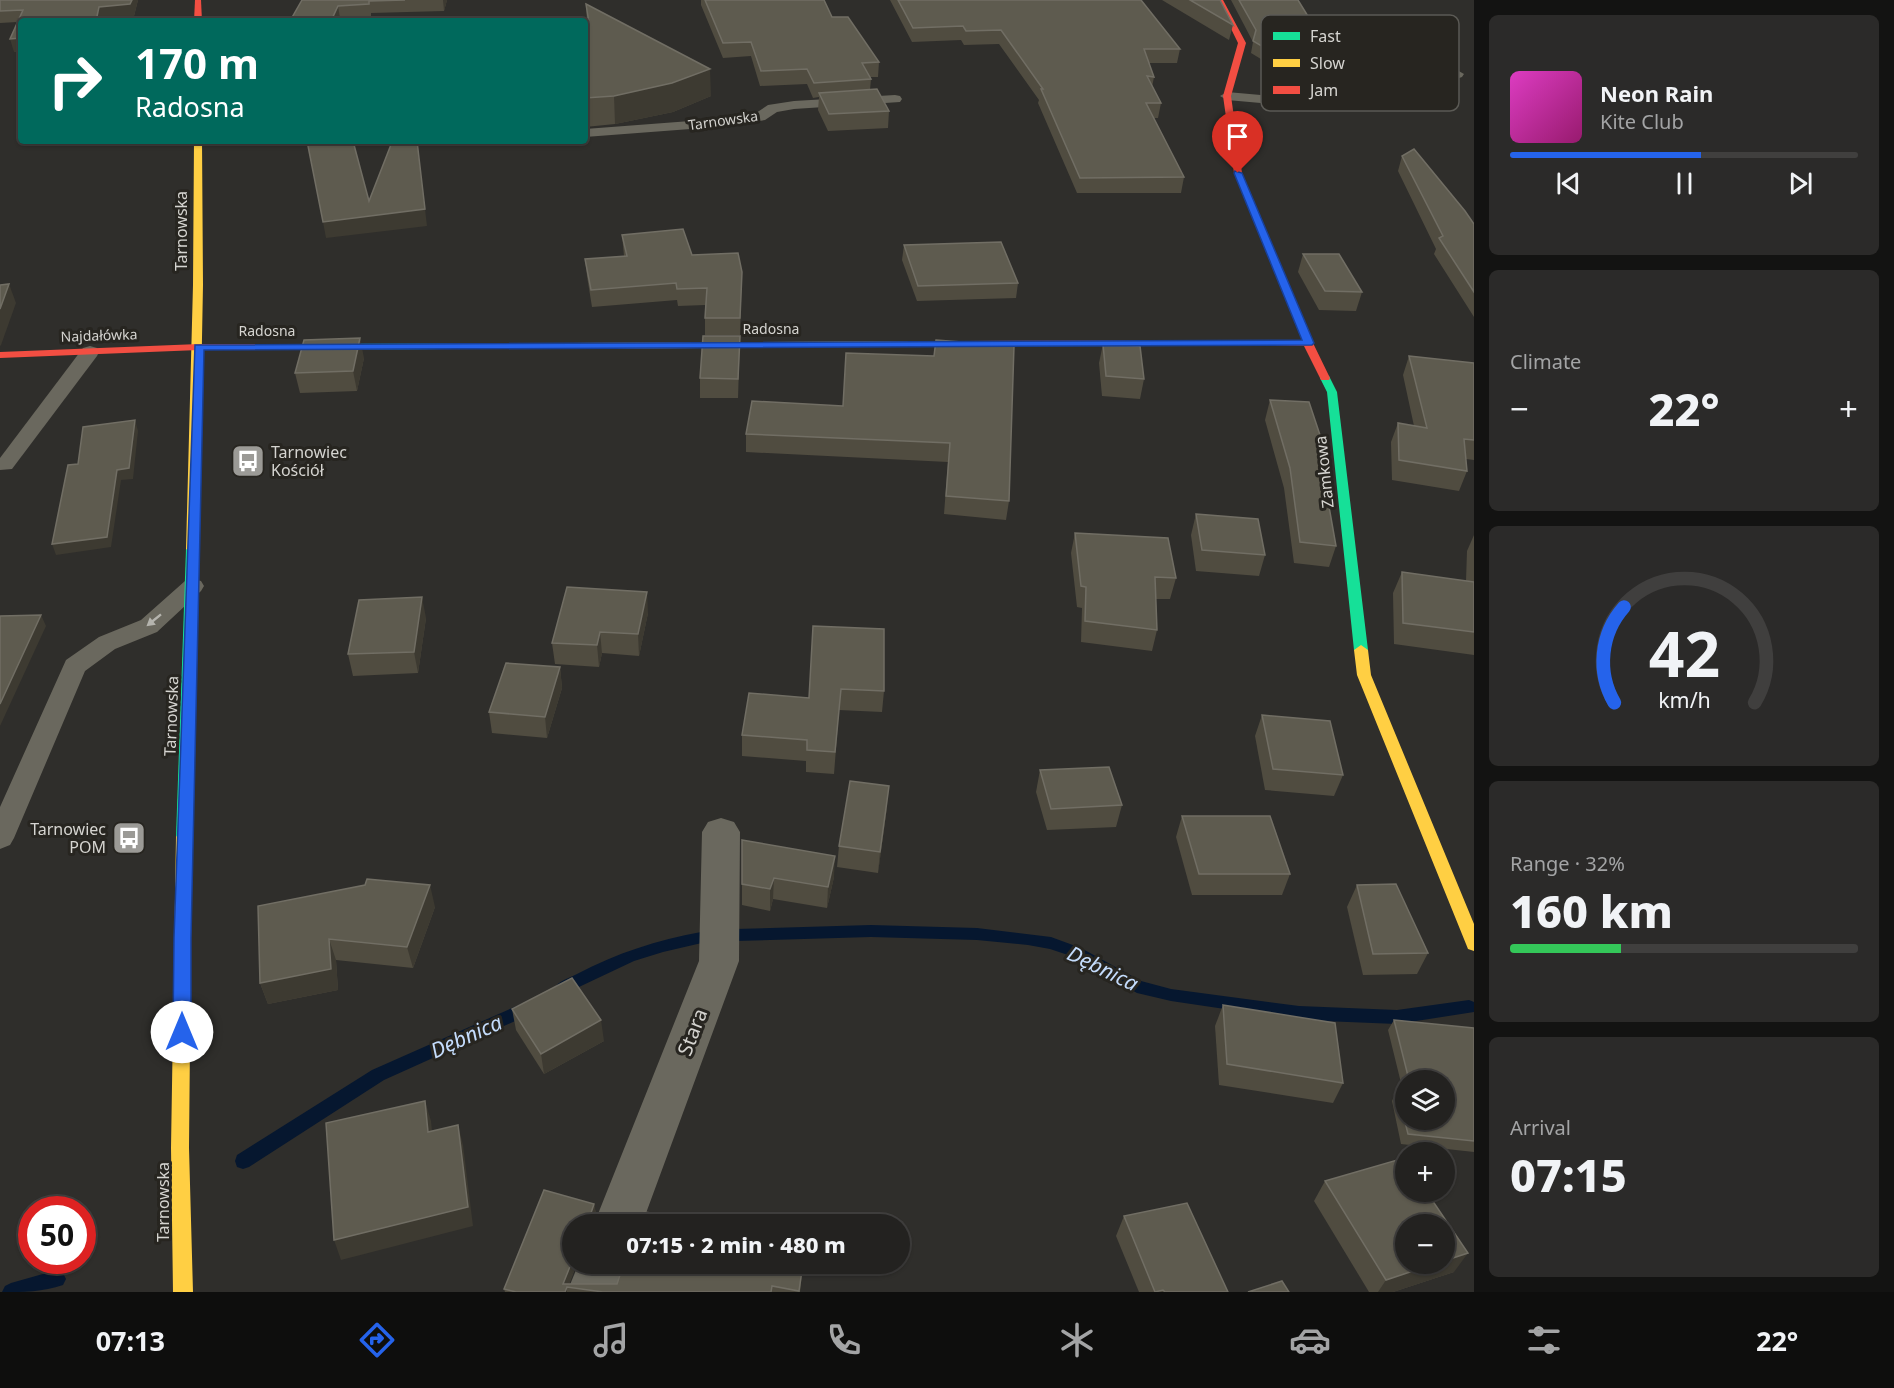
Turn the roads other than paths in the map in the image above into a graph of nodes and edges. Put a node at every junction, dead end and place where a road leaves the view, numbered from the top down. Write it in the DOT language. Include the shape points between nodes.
graph roads {
  1 [pos="198,0"];
  2 [pos="1220,0"];
  3 [pos="198,18"];
  4 [pos="1227,96"];
  5 [pos="895,99"];
  6 [pos="1261,99"];
  7 [pos="588,133"];
  8 [pos="198,144"];
  9 [pos="1308,343"];
  10 [pos="199,347"];
  11 [pos="90,352"];
  12 [pos="0,356"];
  13 [pos="6,465"];
  14 [pos="193,586"];
  15 [pos="721,832"];
  16 [pos="0,838"];
  17 [pos="1474,944"];
  18 [pos="622,1214"];
  19 [pos="599,1274"];
  20 [pos="183,1292"];
  21 [pos="592,1292"];
  1 -- 3 [label="street"];
  2 -- 4 [label="street, Zamkowa" via="1242,43"];
  4 -- 6 [label="lane"];
  4 -- 9 [label="street, Zamkowa" via="1238,173"];
  5 -- 7 [label="lane, Tarnowska" via="794,105 730,122"];
  8 -- 10 [label="street, Tarnowska"];
  9 -- 10 [label="street, Radosna"];
  9 -- 17 [label="street, Zamkowa" via="1332,392 1364,675"];
  10 -- 11 [label="street, Najdałówka"];
  10 -- 14 [label="street, Tarnowska"];
  11 -- 12 [label="street, Najdałówka"];
  11 -- 13 [label="lane"];
  14 -- 16 [label="lane, one-way" via="149,626 107,643 75,666"];
  14 -- 20 [label="street, Tarnowska" via="182,938"];
  15 -- 18 [label="street, Stara" via="719,961"];
  19 -- 21 [label="street"];
}
